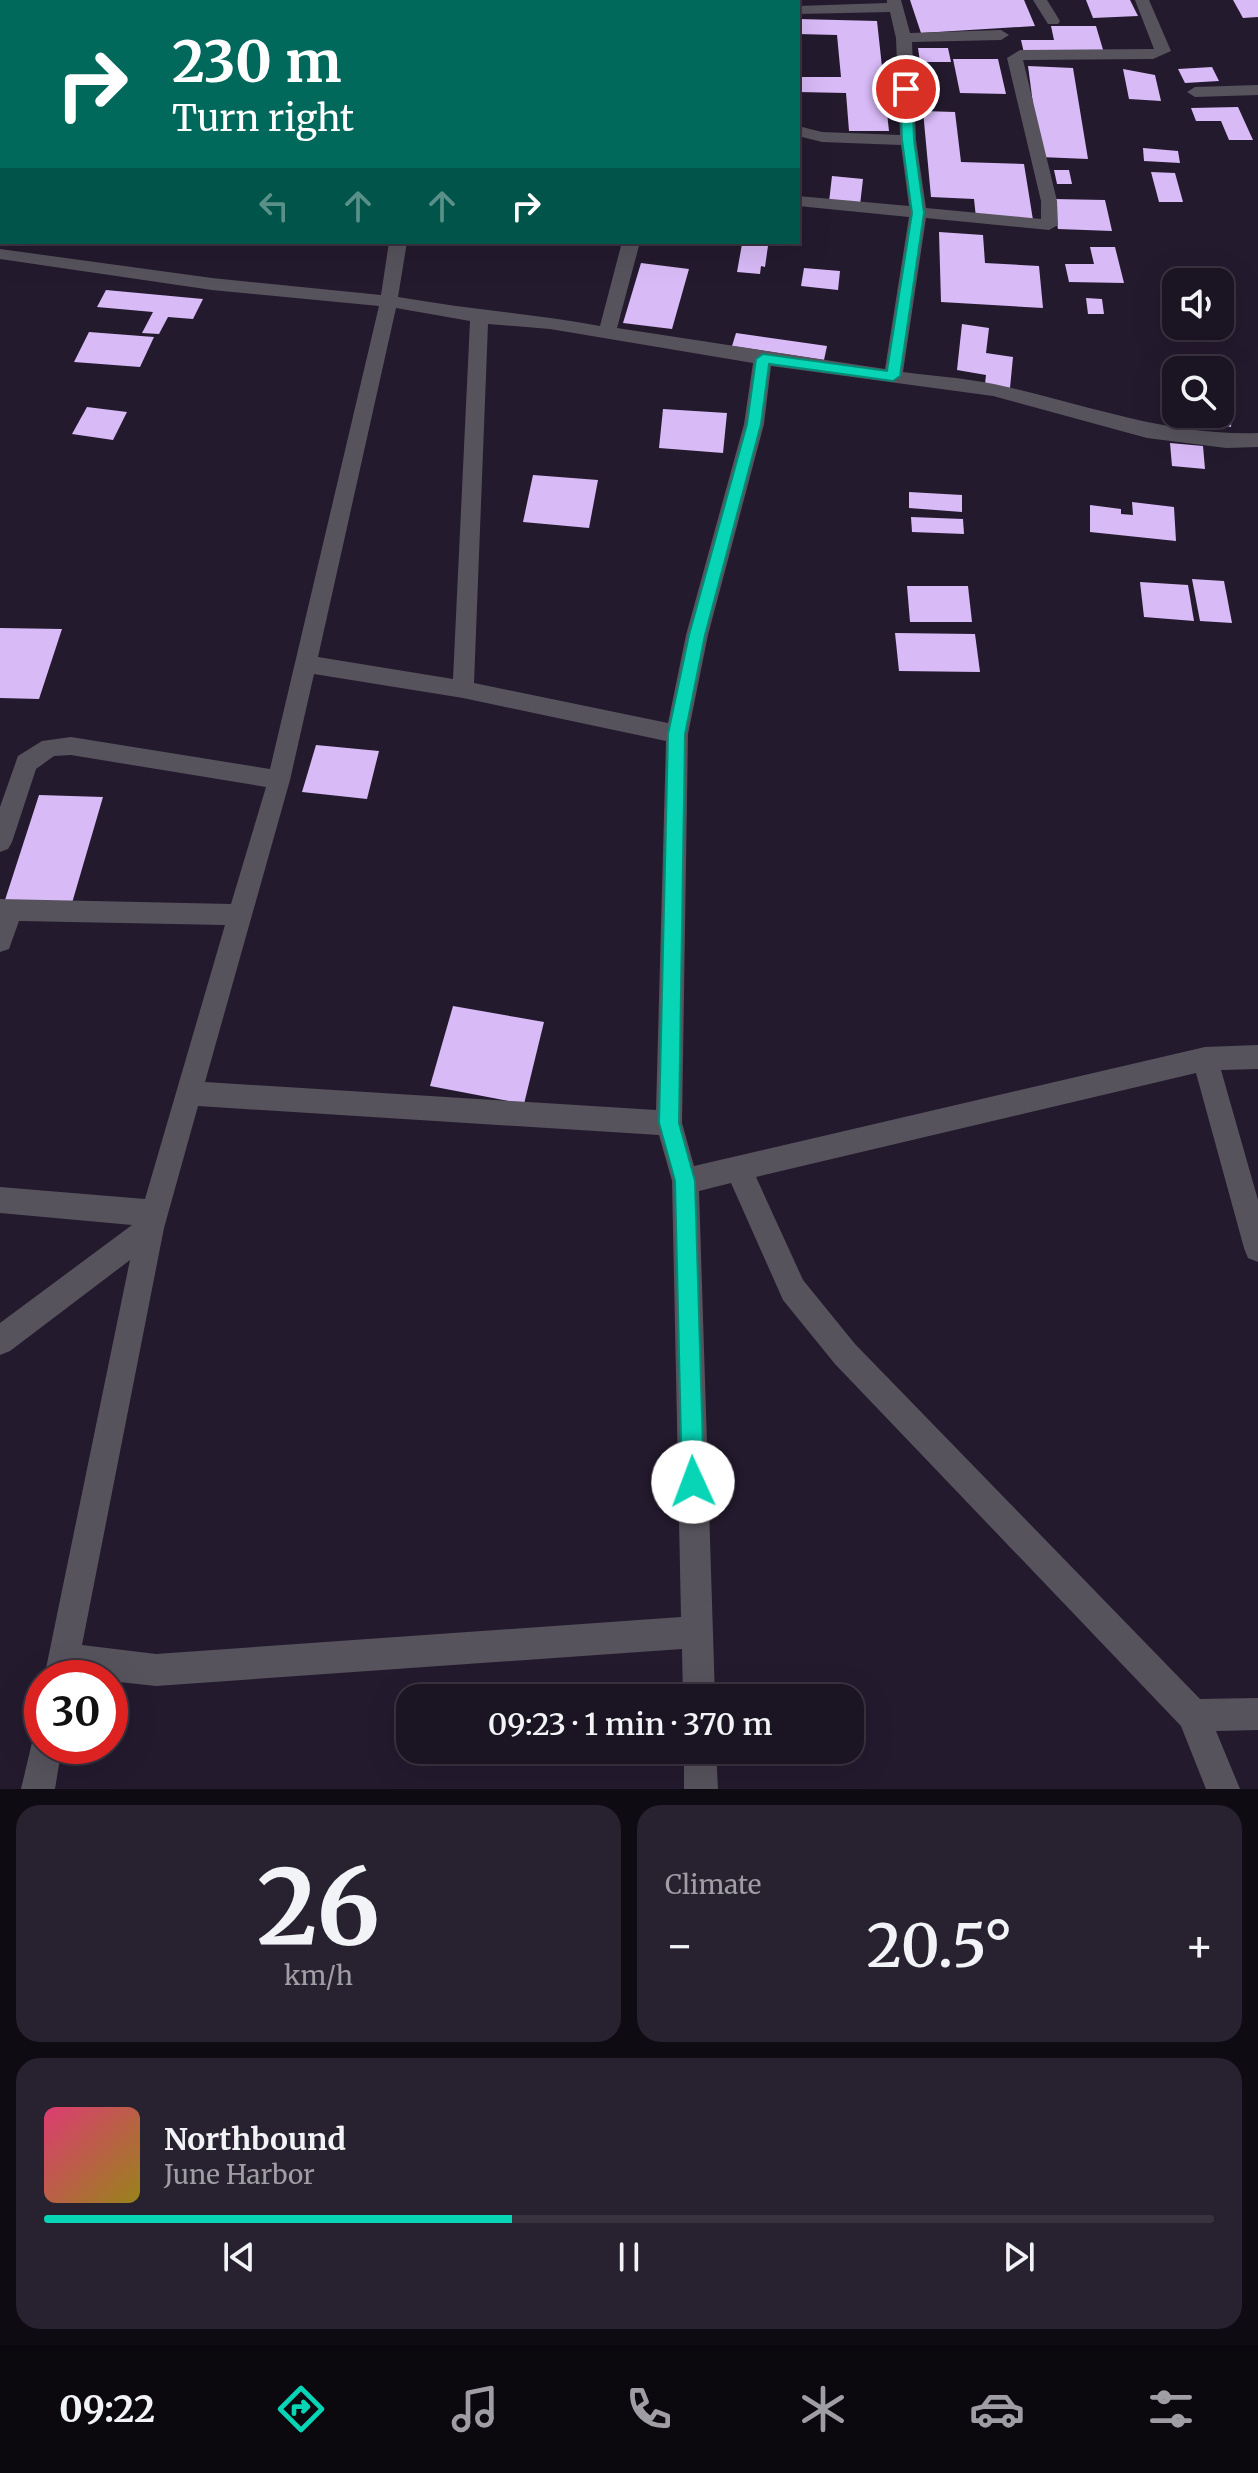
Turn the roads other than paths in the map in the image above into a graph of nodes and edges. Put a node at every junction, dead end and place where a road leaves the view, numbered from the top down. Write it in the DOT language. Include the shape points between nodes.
graph roads {
  1 [pos="1040,0"];
  2 [pos="1142,0"];
  3 [pos="894,4"];
  4 [pos="800,10"];
  5 [pos="1053,21"];
  6 [pos="1001,35"];
  7 [pos="904,38"];
  8 [pos="1258,90"];
  9 [pos="1195,92"];
  10 [pos="800,132"];
  11 [pos="908,140"];
  12 [pos="800,201"];
  13 [pos="918,213"];
  14 [pos="398,244"];
  15 [pos="630,244"];
  16 [pos="0,254"];
  17 [pos="389,301"];
  18 [pos="479,317"];
  19 [pos="607,333"];
  20 [pos="763,359"];
  21 [pos="893,376"];
  22 [pos="1258,440"];
  23 [pos="306,664"];
  24 [pos="463,689"];
  25 [pos="677,734"];
  26 [pos="279,780"];
  27 [pos="0,842"];
  28 [pos="5,910"];
  29 [pos="240,915"];
  30 [pos="0,941"];
  31 [pos="1258,1057"];
  32 [pos="1205,1059"];
  33 [pos="189,1093"];
  34 [pos="669,1123"];
  35 [pos="738,1168"];
  36 [pos="685,1181"];
  37 [pos="0,1200"];
  38 [pos="152,1220"];
  39 [pos="1258,1248"];
  40 [pos="0,1341"];
  41 [pos="697,1632"];
  42 [pos="64,1660"];
  43 [pos="128,1669"];
  44 [pos="699,1684"];
  45 [pos="1258,1714"];
  46 [pos="1193,1715"];
  47 [pos="43,1764"];
  48 [pos="700,1764"];
  49 [pos="38,1789"];
  50 [pos="701,1789"];
  51 [pos="1223,1789"];
  1 -- 5 [label="street"];
  2 -- 13 [label="street" via="1163,51 1015,58 1049,201 1049,225"];
  3 -- 4 [label="street"];
  3 -- 7 [label="street"];
  6 -- 7 [label="street"];
  7 -- 11 [label="street"];
  8 -- 9 [label="street"];
  10 -- 11 [label="street"];
  11 -- 13 [label="street"];
  12 -- 13 [label="street"];
  13 -- 21 [label="street"];
  14 -- 17 [label="street"];
  15 -- 19 [label="street"];
  16 -- 17 [label="street" via="212,284"];
  17 -- 18 [label="street"];
  17 -- 23 [label="street"];
  18 -- 19 [label="street"];
  18 -- 24 [label="street"];
  19 -- 20 [label="street"];
  20 -- 21 [label="street"];
  20 -- 25 [label="street" via="754,424 697,635"];
  21 -- 22 [label="street" via="993,390 1147,431"];
  23 -- 24 [label="street"];
  23 -- 26 [label="street"];
  24 -- 25 [label="street"];
  25 -- 34 [label="street"];
  26 -- 27 [label="street" via="50,747 26,763"];
  26 -- 29 [label="street"];
  28 -- 29 [label="street"];
  28 -- 30 [label="street"];
  29 -- 33 [label="street"];
  31 -- 32 [label="street"];
  32 -- 35 [label="street"];
  32 -- 39 [label="street"];
  33 -- 34 [label="street"];
  33 -- 38 [label="street"];
  34 -- 36 [label="street"];
  35 -- 36 [label="street"];
  35 -- 46 [label="street" via="793,1290 845,1354"];
  36 -- 41 [label="street"];
  37 -- 38 [label="street"];
  38 -- 40 [label="street"];
  38 -- 42 [label="street"];
  41 -- 43 [label="street"];
  41 -- 44 [label="street"];
  45 -- 46 [label="street"];
  46 -- 51 [label="street"];
  47 -- 49 [label="street"];
  48 -- 50 [label="street"];
}
